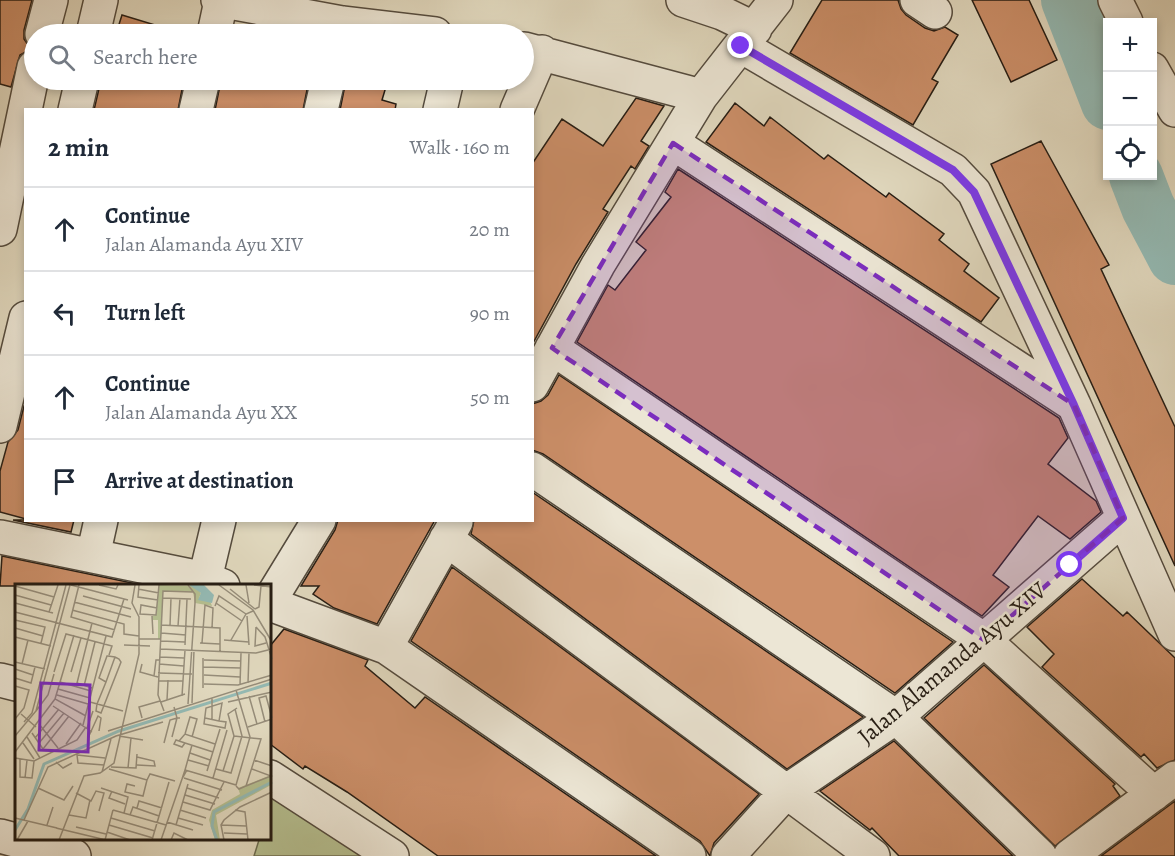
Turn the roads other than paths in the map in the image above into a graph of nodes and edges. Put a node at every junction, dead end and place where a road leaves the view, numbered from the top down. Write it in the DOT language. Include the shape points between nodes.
graph roads {
  1 [pos="51,0"];
  2 [pos="101,0"];
  3 [pos="220,0"];
  4 [pos="683,0"];
  5 [pos="776,0"];
  6 [pos="1115,0"];
  7 [pos="1124,18"];
  8 [pos="45,24"];
  9 [pos="95,24"];
  10 [pos="216,24"];
  11 [pos="319,24"];
  12 [pos="748,37"];
  13 [pos="534,52"];
  14 [pos="1154,72"];
  15 [pos="24,82"];
  16 [pos="80,90"];
  17 [pos="201,90"];
  18 [pos="326,90"];
  19 [pos="445,90"];
  20 [pos="522,90"];
  21 [pos="702,96"];
  22 [pos="13,99"];
  23 [pos="75,108"];
  24 [pos="196,108"];
  25 [pos="321,108"];
  26 [pos="440,108"];
  27 [pos="518,108"];
  28 [pos="1175,110"];
  29 [pos="673,142"];
  30 [pos="0,229"];
  31 [pos="24,326"];
  32 [pos="552,348"];
  33 [pos="534,381"];
  34 [pos="1074,405"];
  35 [pos="0,426"];
  36 [pos="534,470"];
  37 [pos="1123,518"];
  38 [pos="101,522"];
  39 [pos="219,522"];
  40 [pos="318,522"];
  41 [pos="452,530"];
  42 [pos="0,537"];
  43 [pos="93,556"];
  44 [pos="214,583"];
  45 [pos="272,599"];
  46 [pos="272,603"];
  47 [pos="1175,634"];
  48 [pos="984,640"];
  49 [pos="386,647"];
  50 [pos="0,680"];
  51 [pos="15,684"];
  52 [pos="896,717"];
  53 [pos="272,778"];
  54 [pos="1164,786"];
  55 [pos="787,791"];
  56 [pos="0,836"];
  57 [pos="15,840"];
  58 [pos="18,841"];
  59 [pos="74,856"];
  60 [pos="392,856"];
  61 [pos="688,856"];
  62 [pos="729,856"];
  63 [pos="873,856"];
  64 [pos="1040,856"];
  65 [pos="1070,856"];
  1 -- 8 [label="street"];
  2 -- 9 [label="street"];
  3 -- 10 [label="street"];
  3 -- 11 [label="street"];
  4 -- 12 [label="street" via="722,13"];
  5 -- 12 [label="street"];
  6 -- 7 [label="street"];
  12 -- 21 [label="street"];
  12 -- 34 [label="street" via="953,170 974,192"];
  13 -- 21 [label="street"];
  14 -- 28 [label="street"];
  15 -- 22 [label="street"];
  16 -- 23 [label="street"];
  17 -- 24 [label="street"];
  18 -- 25 [label="street"];
  19 -- 26 [label="street"];
  20 -- 27 [label="street"];
  21 -- 29 [label="street"];
  22 -- 30 [label="street"];
  29 -- 32 [label="street"];
  29 -- 34 [label="street"];
  31 -- 35 [label="street"];
  32 -- 33 [label="street"];
  32 -- 48 [label="street"];
  34 -- 37 [label="street"];
  36 -- 52 [label="street"];
  37 -- 47 [label="street"];
  37 -- 48 [label="street, Jalan Alamanda Ayu XIV"];
  38 -- 43 [label="street"];
  39 -- 44 [label="street"];
  40 -- 45 [label="street"];
  41 -- 49 [label="street"];
  41 -- 55 [label="street"];
  42 -- 43 [label="street"];
  43 -- 44 [label="street"];
  46 -- 49 [label="street"];
  48 -- 52 [label="street, Jalan Alamanda Ayu XIV"];
  48 -- 54 [label="street"];
  49 -- 61 [label="street"];
  50 -- 51 [label="street"];
  52 -- 55 [label="street, Jalan Alamanda Ayu XIV"];
  52 -- 64 [label="street"];
  53 -- 60 [label="street"];
  54 -- 65 [label="street"];
  55 -- 62 [label="street, Jalan Alamanda Ayu XIV"];
  55 -- 63 [label="street"];
  56 -- 57 [label="street"];
  58 -- 59 [label="street"];
}
